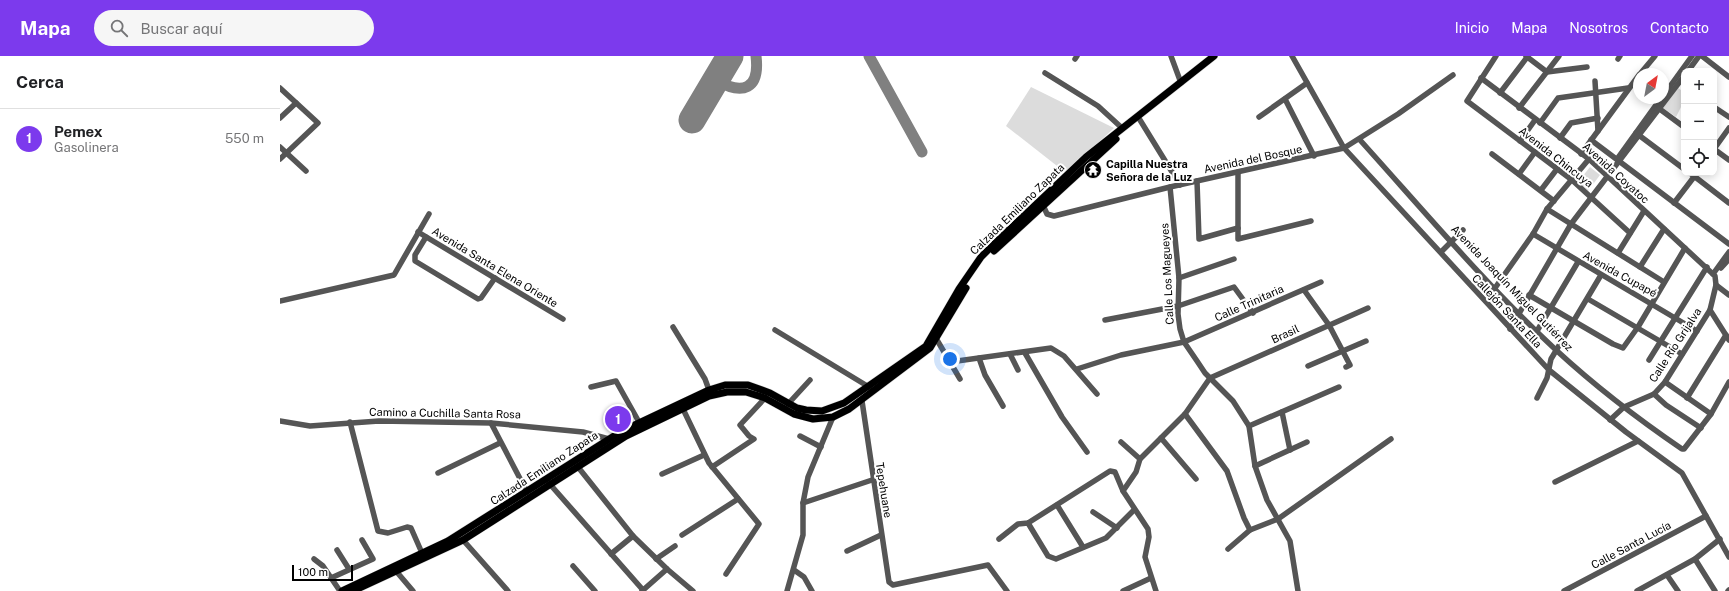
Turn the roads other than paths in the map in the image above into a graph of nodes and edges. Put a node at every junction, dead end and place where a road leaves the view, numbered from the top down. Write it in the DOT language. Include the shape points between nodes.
graph roads {
  1 [pos="1172,56"];
  2 [pos="1214,56"];
  3 [pos="1220,56"];
  4 [pos="1292,56"];
  5 [pos="1496,56"];
  6 [pos="1527,56"];
  7 [pos="1559,56"];
  8 [pos="1655,56"];
  9 [pos="1692,56"];
  10 [pos="1701,56"];
  11 [pos="1587,67"];
  12 [pos="1644,68"];
  13 [pos="1691,68"];
  14 [pos="1547,72"];
  15 [pos="1045,73"];
  16 [pos="1453,75"];
  17 [pos="1729,77"];
  18 [pos="1481,78"];
  19 [pos="1595,81"];
  20 [pos="1633,82"];
  21 [pos="1680,82"];
  22 [pos="1181,83"];
  23 [pos="1307,83"];
  24 [pos="280,88"];
  25 [pos="1628,88"];
  26 [pos="1174,90"];
  27 [pos="1669,91"];
  28 [pos="1596,92"];
  29 [pos="1500,93"];
  30 [pos="1285,99"];
  31 [pos="296,104"];
  32 [pos="1658,104"];
  33 [pos="1657,107"];
  34 [pos="1519,108"];
  35 [pos="1717,109"];
  36 [pos="1260,117"];
  37 [pos="1729,117"];
  38 [pos="280,118"];
  39 [pos="1598,118"];
  40 [pos="1140,120"];
  41 [pos="1537,122"];
  42 [pos="1681,125"];
  43 [pos="1122,128"];
  44 [pos="1729,128"];
  45 [pos="1598,131"];
  46 [pos="1637,134"];
  47 [pos="1560,138"];
  48 [pos="1360,140"];
  49 [pos="1591,140"];
  50 [pos="1520,141"];
  51 [pos="1717,145"];
  52 [pos="280,147"];
  53 [pos="1344,148"];
  54 [pos="1717,151"];
  55 [pos="1534,152"];
  56 [pos="286,153"];
  57 [pos="1492,154"];
  58 [pos="1581,154"];
  59 [pos="1314,156"];
  60 [pos="280,159"];
  61 [pos="1588,160"];
  62 [pos="1729,160"];
  63 [pos="1618,163"];
  64 [pos="1681,167"];
  65 [pos="1557,169"];
  66 [pos="306,171"];
  67 [pos="1238,172"];
  68 [pos="1519,174"];
  69 [pos="1692,176"];
  70 [pos="1695,176"];
  71 [pos="1606,177"];
  72 [pos="1572,180"];
  73 [pos="1197,181"];
  74 [pos="1180,185"];
  75 [pos="1170,187"];
  76 [pos="1541,190"];
  77 [pos="1591,198"];
  78 [pos="1554,201"];
  79 [pos="1042,203"];
  80 [pos="1674,203"];
  81 [pos="1729,203"];
  82 [pos="1547,209"];
  83 [pos="1644,211"];
  84 [pos="429,214"];
  85 [pos="1311,221"];
  86 [pos="1571,224"];
  87 [pos="1238,228"];
  88 [pos="1664,229"];
  89 [pos="1462,230"];
  90 [pos="418,232"];
  91 [pos="1630,233"];
  92 [pos="1533,234"];
  93 [pos="426,236"];
  94 [pos="1452,242"];
  95 [pos="1729,244"];
  96 [pos="1685,248"];
  97 [pos="1555,249"];
  98 [pos="1440,252"];
  99 [pos="1729,252"];
  100 [pos="1618,253"];
  101 [pos="1234,260"];
  102 [pos="1729,260"];
  103 [pos="1578,262"];
  104 [pos="1640,267"];
  105 [pos="1707,267"];
  106 [pos="1601,275"];
  107 [pos="1714,275"];
  108 [pos="495,278"];
  109 [pos="1179,278"];
  110 [pos="1321,282"];
  111 [pos="1664,282"];
  112 [pos="1716,285"];
  113 [pos="1495,288"];
  114 [pos="1304,290"];
  115 [pos="1529,295"];
  116 [pos="1729,295"];
  117 [pos="1588,299"];
  118 [pos="280,301"];
  119 [pos="1651,303"];
  120 [pos="1178,306"];
  121 [pos="1368,308"];
  122 [pos="1551,308"];
  123 [pos="1710,310"];
  124 [pos="1254,313"];
  125 [pos="1519,313"];
  126 [pos="1674,318"];
  127 [pos="563,319"];
  128 [pos="1106,320"];
  129 [pos="1574,322"];
  130 [pos="1329,325"];
  131 [pos="672,327"];
  132 [pos="1638,327"];
  133 [pos="1510,329"];
  134 [pos="775,330"];
  135 [pos="1537,331"];
  136 [pos="1697,331"];
  137 [pos="1728,338"];
  138 [pos="937,340"];
  139 [pos="1660,340"];
  140 [pos="1366,341"];
  141 [pos="1184,342"];
  142 [pos="1557,350"];
  143 [pos="1343,351"];
  144 [pos="1025,353"];
  145 [pos="1010,354"];
  146 [pos="1682,354"];
  147 [pos="979,358"];
  148 [pos="1649,360"];
  149 [pos="950,362"];
  150 [pos="1308,366"];
  151 [pos="1346,367"];
  152 [pos="1077,369"];
  153 [pos="1018,370"];
  154 [pos="1549,370"];
  155 [pos="1210,378"];
  156 [pos="960,379"];
  157 [pos="810,380"];
  158 [pos="1665,382"];
  159 [pos="1729,382"];
  160 [pos="591,387"];
  161 [pos="869,387"];
  162 [pos="1339,387"];
  163 [pos="709,390"];
  164 [pos="1097,394"];
  165 [pos="1654,394"];
  166 [pos="765,398"];
  167 [pos="1537,398"];
  168 [pos="1687,398"];
  169 [pos="862,401"];
  170 [pos="788,404"];
  171 [pos="1003,406"];
  172 [pos="1624,408"];
  173 [pos="683,409"];
  174 [pos="822,411"];
  175 [pos="1282,412"];
  176 [pos="1185,414"];
  177 [pos="1711,414"];
  178 [pos="833,417"];
  179 [pos="823,419"];
  180 [pos="1610,420"];
  181 [pos="280,421"];
  182 [pos="350,422"];
  183 [pos="639,422"];
  184 [pos="491,423"];
  185 [pos="1249,426"];
  186 [pos="1701,428"];
  187 [pos="800,436"];
  188 [pos="1161,438"];
  189 [pos="609,439"];
  190 [pos="1391,439"];
  191 [pos="1638,441"];
  192 [pos="1121,442"];
  193 [pos="1307,442"];
  194 [pos="500,443"];
  195 [pos="821,447"];
  196 [pos="1290,450"];
  197 [pos="1087,452"];
  198 [pos="704,455"];
  199 [pos="1140,459"];
  200 [pos="1255,466"];
  201 [pos="578,467"];
  202 [pos="712,467"];
  203 [pos="438,473"];
  204 [pos="662,474"];
  205 [pos="1196,479"];
  206 [pos="872,480"];
  207 [pos="549,482"];
  208 [pos="1555,482"];
  209 [pos="1123,491"];
  210 [pos="527,492"];
  211 [pos="738,499"];
  212 [pos="804,503"];
  213 [pos="1057,505"];
  214 [pos="1134,510"];
  215 [pos="1092,512"];
  216 [pos="1706,516"];
  217 [pos="1278,519"];
  218 [pos="1028,523"];
  219 [pos="1117,528"];
  220 [pos="1250,530"];
  221 [pos="682,535"];
  222 [pos="881,535"];
  223 [pos="633,536"];
  224 [pos="999,539"];
  225 [pos="1720,539"];
  226 [pos="362,540"];
  227 [pos="463,540"];
  228 [pos="675,546"];
  229 [pos="1083,547"];
  230 [pos="338,550"];
  231 [pos="1228,550"];
  232 [pos="847,551"];
  233 [pos="422,553"];
  234 [pos="611,554"];
  235 [pos="1729,557"];
  236 [pos="314,558"];
  237 [pos="656,559"];
  238 [pos="1695,559"];
  239 [pos="573,566"];
  240 [pos="349,569"];
  241 [pos="666,569"];
  242 [pos="794,570"];
  243 [pos="396,571"];
  244 [pos="726,574"];
  245 [pos="1667,575"];
  246 [pos="332,578"];
  247 [pos="1151,578"];
  248 [pos="341,591"];
  249 [pos="353,591"];
  250 [pos="413,591"];
  251 [pos="508,591"];
  252 [pos="595,591"];
  253 [pos="642,591"];
  254 [pos="693,591"];
  255 [pos="787,591"];
  256 [pos="812,591"];
  257 [pos="1007,591"];
  258 [pos="1123,591"];
  259 [pos="1156,591"];
  260 [pos="1298,591"];
  261 [pos="1564,591"];
  262 [pos="1638,591"];
  263 [pos="1678,591"];
  264 [pos="1715,591"];
  1 -- 22 [label="street"];
  2 -- 22 [label="main road, Calzada Emiliano Zapata"];
  3 -- 26 [label="main road, Calzada Emiliano Zapata"];
  4 -- 23 [label="street, Callejón Santa Ella"];
  5 -- 18 [label="street"];
  6 -- 14 [label="street"];
  6 -- 29 [label="street"];
  7 -- 14 [label="street"];
  8 -- 12 [label="street"];
  9 -- 21 [label="street"];
  10 -- 13 [label="street"];
  10 -- 17 [label="street"];
  11 -- 14 [label="street"];
  14 -- 34 [label="street"];
  15 -- 43 [label="street" via="1098,106"];
  16 -- 48 [label="street, Avenida del Bosque"];
  18 -- 29 [label="street, Avenida Coyatoc"];
  18 -- 50 [label="street, Avenida Chincuya" via="1467,101"];
  19 -- 28 [label="street"];
  20 -- 25 [label="street"];
  21 -- 27 [label="street"];
  21 -- 33 [label="street"];
  22 -- 26 [label="main road, Calzada Emiliano Zapata"];
  23 -- 30 [label="street"];
  23 -- 53 [label="street, Callejón Santa Ella"];
  24 -- 31 [label="street"];
  25 -- 28 [label="street"];
  25 -- 45 [label="street"];
  26 -- 40 [label="main road, Calzada Emiliano Zapata"];
  26 -- 43 [label="main road, Calzada Emiliano Zapata"];
  28 -- 39 [label="street"];
  28 -- 41 [label="street" via="1558,98"];
  29 -- 34 [label="street, Avenida Coyatoc"];
  30 -- 36 [label="street"];
  30 -- 59 [label="street"];
  31 -- 38 [label="street"];
  31 -- 56 [label="street" via="318,123"];
  32 -- 33 [label="street"];
  33 -- 42 [label="street"];
  33 -- 46 [label="street"];
  34 -- 41 [label="street, Avenida Coyatoc"];
  35 -- 37 [label="street"];
  39 -- 45 [label="street"];
  39 -- 47 [label="street" via="1571,123"];
  40 -- 74 [label="street"];
  40 -- 79 [label="main road, Calzada Emiliano Zapata"];
  41 -- 47 [label="street, Avenida Coyatoc"];
  41 -- 50 [label="street"];
  43 -- 79 [label="main road, Calzada Emiliano Zapata" via="1086,157"];
  44 -- 51 [label="street"];
  45 -- 49 [label="street"];
  46 -- 63 [label="street"];
  46 -- 64 [label="street"];
  47 -- 58 [label="street, Avenida Coyatoc"];
  48 -- 53 [label="street, Avenida del Bosque"];
  48 -- 94 [label="street, Avenida Joaquín Miguel Gutiérrez"];
  49 -- 58 [label="street"];
  49 -- 63 [label="street"];
  50 -- 55 [label="street, Avenida Chincuya"];
  52 -- 56 [label="street"];
  53 -- 59 [label="street, Avenida del Bosque"];
  53 -- 98 [label="street, Callejón Santa Ella"];
  54 -- 62 [label="street"];
  55 -- 65 [label="street, Avenida Chincuya"];
  55 -- 68 [label="street"];
  56 -- 60 [label="street"];
  56 -- 66 [label="street"];
  57 -- 68 [label="street"];
  58 -- 61 [label="street, Avenida Coyatoc"];
  59 -- 67 [label="street, Avenida del Bosque"];
  61 -- 71 [label="street, Avenida Coyatoc"];
  61 -- 72 [label="street"];
  63 -- 71 [label="street"];
  63 -- 80 [label="street"];
  65 -- 72 [label="street, Avenida Chincuya"];
  65 -- 76 [label="street"];
  67 -- 73 [label="street, Avenida del Bosque"];
  67 -- 87 [label="street"];
  68 -- 76 [label="street"];
  69 -- 80 [label="street"];
  70 -- 81 [label="street"];
  71 -- 77 [label="street"];
  71 -- 83 [label="street, Avenida Coyatoc"];
  72 -- 77 [label="street, Avenida Chincuya"];
  72 -- 78 [label="street"];
  73 -- 74 [label="street, Avenida del Bosque"];
  73 -- 87 [label="street" via="1199,239"];
  74 -- 75 [label="street, Avenida del Bosque"];
  75 -- 79 [label="street, Avenida del Bosque" via="1054,216 1047,214"];
  75 -- 109 [label="street, Calle Los Magueyes"];
  76 -- 78 [label="street"];
  77 -- 86 [label="street"];
  77 -- 91 [label="street, Avenida Chincuya"];
  78 -- 82 [label="street"];
  79 -- 138 [label="main road, Calzada Emiliano Zapata" via="985,260 963,292"];
  79 -- 161 [label="main road, Calzada Emiliano Zapata" via="981,257 926,346"];
  80 -- 95 [label="street"];
  82 -- 86 [label="street"];
  82 -- 92 [label="street"];
  83 -- 88 [label="street, Avenida Coyatoc"];
  83 -- 91 [label="street"];
  84 -- 90 [label="street"];
  85 -- 87 [label="street" via="1238,239"];
  86 -- 97 [label="street"];
  86 -- 100 [label="street"];
  88 -- 96 [label="street, Avenida Coyatoc"];
  88 -- 104 [label="street"];
  89 -- 94 [label="street"];
  90 -- 93 [label="street, Avenida Santa Elena Oriente"];
  90 -- 118 [label="street" via="394,275"];
  91 -- 100 [label="street"];
  92 -- 97 [label="street, Avenida Cupapé"];
  92 -- 113 [label="street"];
  93 -- 108 [label="street, Avenida Santa Elena Oriente"];
  93 -- 108 [label="street" via="415,255 415,261 460,289 480,298"];
  94 -- 98 [label="street"];
  94 -- 113 [label="street, Avenida Joaquín Miguel Gutiérrez"];
  96 -- 105 [label="street, Avenida Coyatoc"];
  96 -- 111 [label="street"];
  97 -- 103 [label="street, Avenida Cupapé"];
  97 -- 115 [label="street"];
  98 -- 133 [label="street, Callejón Santa Ella"];
  99 -- 107 [label="street"];
  100 -- 104 [label="street"];
  101 -- 109 [label="street"];
  102 -- 107 [label="street"];
  103 -- 106 [label="street, Avenida Cupapé"];
  103 -- 122 [label="street"];
  104 -- 111 [label="street"];
  105 -- 107 [label="street, Avenida Coyatoc"];
  105 -- 126 [label="street"];
  106 -- 117 [label="street"];
  106 -- 119 [label="street, Avenida Cupapé"];
  107 -- 112 [label="street, Calle Río Grijalva"];
  108 -- 127 [label="street, Avenida Santa Elena Oriente"];
  109 -- 120 [label="street, Calle Los Magueyes"];
  110 -- 114 [label="street, Calle Trinitaria"];
  111 -- 119 [label="street"];
  112 -- 116 [label="street"];
  112 -- 123 [label="street, Calle Río Grijalva"];
  113 -- 125 [label="street, Avenida Joaquín Miguel Gutiérrez"];
  114 -- 124 [label="street, Calle Trinitaria"];
  114 -- 130 [label="street"];
  115 -- 122 [label="street"];
  115 -- 125 [label="street"];
  117 -- 129 [label="street"];
  117 -- 132 [label="street"];
  119 -- 126 [label="street, Avenida Cupapé"];
  119 -- 132 [label="street"];
  120 -- 124 [label="street" via="1234,287"];
  120 -- 128 [label="street"];
  120 -- 141 [label="street, Calle Los Magueyes"];
  121 -- 130 [label="street, Brasil"];
  122 -- 129 [label="street"];
  122 -- 135 [label="street"];
  123 -- 136 [label="street, Calle Río Grijalva"];
  123 -- 137 [label="street"];
  124 -- 141 [label="street, Calle Trinitaria"];
  125 -- 133 [label="street"];
  125 -- 135 [label="street, Avenida Joaquín Miguel Gutiérrez"];
  126 -- 136 [label="street, Avenida Cupapé"];
  126 -- 139 [label="street"];
  129 -- 132 [label="street" via="1623,348"];
  129 -- 142 [label="street"];
  130 -- 143 [label="street"];
  130 -- 155 [label="street, Brasil"];
  131 -- 163 [label="street"];
  132 -- 139 [label="street"];
  133 -- 154 [label="street, Callejón Santa Ella"];
  134 -- 161 [label="street"];
  135 -- 142 [label="street, Avenida Joaquín Miguel Gutiérrez"];
  136 -- 146 [label="street, Calle Río Grijalva"];
  137 -- 168 [label="street"];
  138 -- 149 [label="street"];
  138 -- 169 [label="main road, Calzada Emiliano Zapata"];
  139 -- 146 [label="street"];
  139 -- 148 [label="street"];
  140 -- 143 [label="street"];
  141 -- 152 [label="street, Calle Trinitaria" via="1121,355"];
  141 -- 155 [label="street, Calle Los Magueyes"];
  142 -- 154 [label="street" via="1551,358"];
  142 -- 172 [label="street, Avenida Joaquín Miguel Gutiérrez"];
  143 -- 150 [label="street"];
  143 -- 151 [label="street" via="1350,365"];
  144 -- 145 [label="street"];
  144 -- 152 [label="street" via="1051,348"];
  144 -- 197 [label="street" via="1062,417"];
  145 -- 147 [label="street"];
  145 -- 153 [label="street"];
  146 -- 158 [label="street, Calle Río Grijalva"];
  147 -- 149 [label="street"];
  147 -- 171 [label="street" via="985,375"];
  149 -- 156 [label="street"];
  152 -- 164 [label="street"];
  154 -- 167 [label="street"];
  154 -- 180 [label="street, Callejón Santa Ella"];
  155 -- 176 [label="street"];
  155 -- 185 [label="street, Calle Los Magueyes" via="1233,401"];
  157 -- 170 [label="street"];
  158 -- 165 [label="street, Calle Río Grijalva"];
  158 -- 168 [label="street"];
  159 -- 177 [label="street"];
  160 -- 183 [label="street" via="616,380"];
  161 -- 174 [label="main road, Calzada Emiliano Zapata" via="844,403"];
  162 -- 175 [label="street"];
  163 -- 170 [label="main road, Calzada Emiliano Zapata" via="725,385 748,386 770,393"];
  163 -- 183 [label="main road, Calzada Emiliano Zapata"];
  165 -- 172 [label="street, Calle Río Grijalva"];
  165 -- 186 [label="street"];
  166 -- 173 [label="main road, Calzada Emiliano Zapata" via="746,392 727,392 709,396"];
  166 -- 179 [label="main road, Calzada Emiliano Zapata" via="794,414"];
  166 -- 202 [label="street" via="740,425 754,439"];
  168 -- 177 [label="street"];
  169 -- 178 [label="main road, Calzada Emiliano Zapata"];
  169 -- 206 [label="street, Tepehuane"];
  170 -- 174 [label="main road, Calzada Emiliano Zapata" via="806,410"];
  172 -- 180 [label="street, Calle Río Grijalva"];
  172 -- 186 [label="street, Avenida Joaquín Miguel Gutiérrez" via="1683,449"];
  173 -- 198 [label="street"];
  173 -- 201 [label="main road, Calzada Emiliano Zapata" via="626,436"];
  174 -- 179 [label="main road"];
  175 -- 185 [label="street"];
  175 -- 196 [label="street"];
  176 -- 188 [label="street"];
  176 -- 220 [label="street" via="1227,471"];
  177 -- 186 [label="street"];
  178 -- 179 [label="main road, Calzada Emiliano Zapata"];
  178 -- 195 [label="street"];
  180 -- 191 [label="street, Callejón Santa Ella"];
  181 -- 182 [label="street, Camino a Cuchilla Santa Rosa" via="310,426"];
  182 -- 184 [label="street, Camino a Cuchilla Santa Rosa"];
  182 -- 233 [label="street" via="378,531 388,533 411,528"];
  183 -- 189 [label="main road, Calzada Emiliano Zapata"];
  184 -- 189 [label="street, Camino a Cuchilla Santa Rosa" via="583,432"];
  184 -- 194 [label="street"];
  185 -- 200 [label="street, Calle Los Magueyes"];
  187 -- 195 [label="street"];
  188 -- 199 [label="street"];
  188 -- 205 [label="street"];
  189 -- 207 [label="main road, Calzada Emiliano Zapata"];
  190 -- 217 [label="street"];
  191 -- 208 [label="street"];
  191 -- 216 [label="street, Callejón Santa Ella" via="1682,473"];
  192 -- 199 [label="street"];
  193 -- 196 [label="street"];
  194 -- 203 [label="street"];
  194 -- 210 [label="street"];
  195 -- 212 [label="street" via="808,477"];
  196 -- 200 [label="street"];
  198 -- 202 [label="street"];
  198 -- 204 [label="street"];
  199 -- 209 [label="street" via="1136,472"];
  200 -- 217 [label="street, Calle Los Magueyes" via="1267,500"];
  201 -- 207 [label="main road, Calzada Emiliano Zapata"];
  201 -- 223 [label="street"];
  202 -- 211 [label="street"];
  206 -- 212 [label="street"];
  206 -- 222 [label="street, Tepehuane"];
  207 -- 210 [label="main road, Calzada Emiliano Zapata"];
  207 -- 227 [label="main road, Calzada Emiliano Zapata"];
  207 -- 234 [label="street"];
  209 -- 213 [label="street" via="1112,470"];
  209 -- 214 [label="street"];
  210 -- 233 [label="main road, Calzada Emiliano Zapata" via="460,535"];
  211 -- 221 [label="street"];
  211 -- 244 [label="street" via="759,524"];
  212 -- 242 [label="street" via="803,535"];
  213 -- 218 [label="street"];
  213 -- 229 [label="street"];
  214 -- 219 [label="street"];
  214 -- 247 [label="street" via="1148,529 1145,557"];
  215 -- 219 [label="street"];
  216 -- 225 [label="street, Callejón Santa Ella"];
  216 -- 261 [label="street, Calle Santa Lucía"];
  217 -- 220 [label="street"];
  217 -- 260 [label="street, Calle Los Magueyes" via="1290,541"];
  218 -- 224 [label="street" via="1018,524"];
  218 -- 229 [label="street" via="1048,556 1052,558 1056,559"];
  219 -- 229 [label="street" via="1106,538"];
  220 -- 231 [label="street"];
  222 -- 232 [label="street"];
  222 -- 257 [label="street, Tepehuane" via="889,582 893,585 988,565"];
  223 -- 234 [label="street"];
  223 -- 237 [label="street"];
  225 -- 235 [label="street, Callejón Santa Ella"];
  225 -- 238 [label="street"];
  226 -- 240 [label="street" via="373,559"];
  227 -- 243 [label="main road, Calzada Emiliano Zapata"];
  227 -- 251 [label="street"];
  228 -- 237 [label="street"];
  230 -- 240 [label="street"];
  233 -- 248 [label="main road, Calzada Emiliano Zapata"];
  234 -- 253 [label="street"];
  236 -- 246 [label="street"];
  237 -- 241 [label="street"];
  238 -- 245 [label="street"];
  238 -- 264 [label="street"];
  239 -- 252 [label="street"];
  240 -- 246 [label="street"];
  241 -- 253 [label="street"];
  241 -- 254 [label="street"];
  242 -- 255 [label="street"];
  242 -- 256 [label="street" via="804,577"];
  243 -- 249 [label="main road, Calzada Emiliano Zapata"];
  243 -- 250 [label="street"];
  245 -- 262 [label="street"];
  245 -- 263 [label="street"];
  246 -- 248 [label="street"];
  247 -- 258 [label="street"];
  247 -- 259 [label="street"];
}
